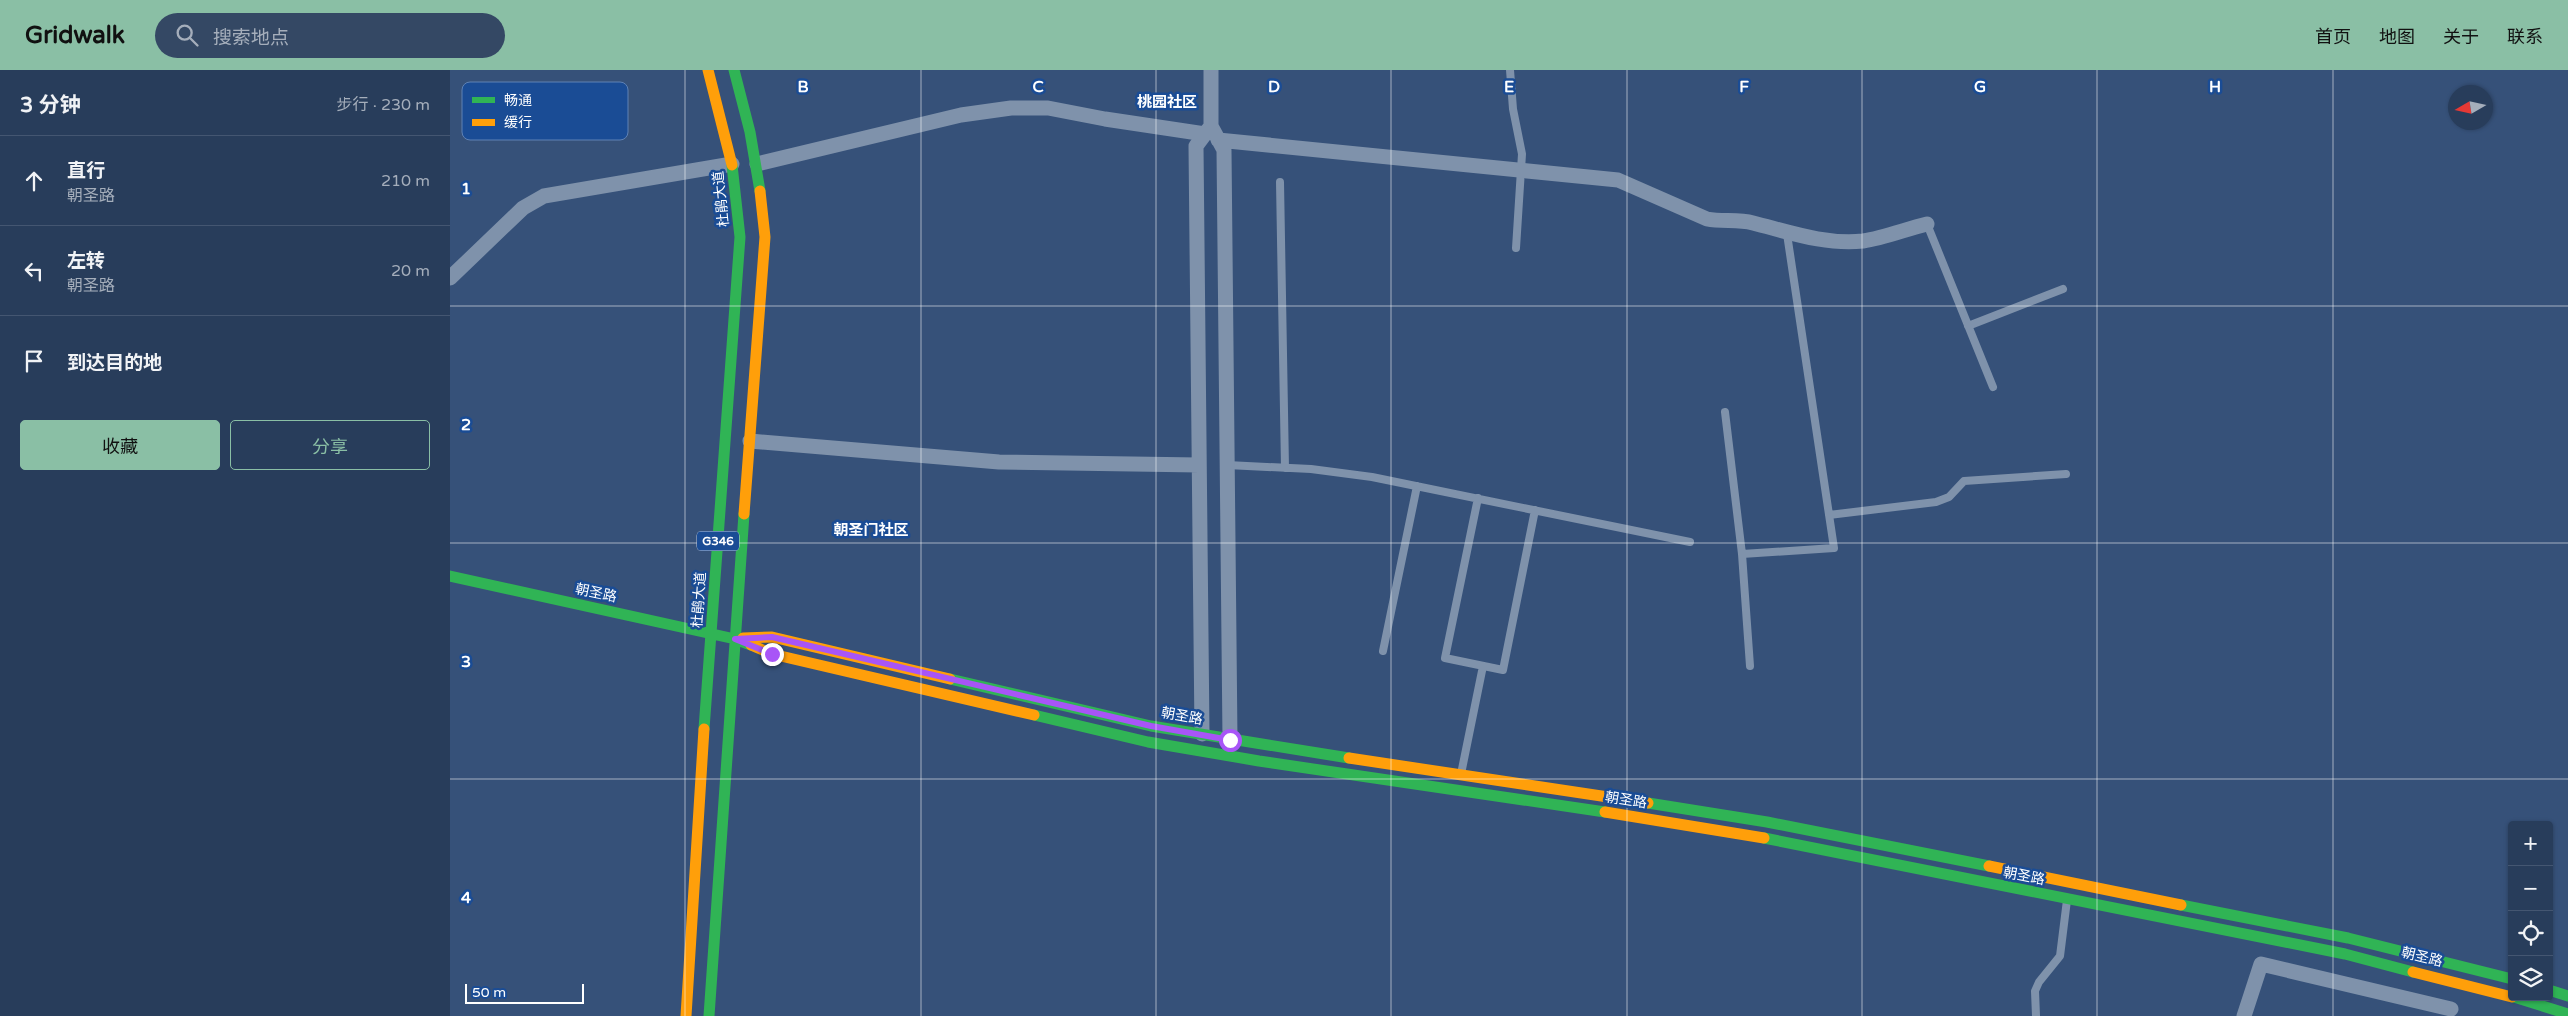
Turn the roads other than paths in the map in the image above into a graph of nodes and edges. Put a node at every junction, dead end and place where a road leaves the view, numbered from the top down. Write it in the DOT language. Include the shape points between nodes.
graph roads {
  1 [pos="708,70"];
  2 [pos="734,70"];
  3 [pos="1210,70"];
  4 [pos="1510,70"];
  5 [pos="1211,133"];
  6 [pos="732,164"];
  7 [pos="757,164"];
  8 [pos="1521,171"];
  9 [pos="1280,182"];
  10 [pos="1927,224"];
  11 [pos="1787,234"];
  12 [pos="1516,248"];
  13 [pos="450,278"];
  14 [pos="2063,289"];
  15 [pos="1968,326"];
  16 [pos="1993,386"];
  17 [pos="1725,412"];
  18 [pos="750,442"];
  19 [pos="1199,465"];
  20 [pos="1227,465"];
  21 [pos="1285,468"];
  22 [pos="2066,474"];
  23 [pos="1417,486"];
  24 [pos="1478,498"];
  25 [pos="1535,510"];
  26 [pos="1829,515"];
  27 [pos="1690,542"];
  28 [pos="1742,554"];
  29 [pos="450,576"];
  30 [pos="711,634"];
  31 [pos="735,639"];
  32 [pos="1383,651"];
  33 [pos="1483,666"];
  34 [pos="1750,666"];
  35 [pos="1202,734"];
  36 [pos="1230,740"];
  37 [pos="1461,774"];
  38 [pos="2067,900"];
  39 [pos="2508,978"];
  40 [pos="2461,982"];
  41 [pos="2553,991"];
  42 [pos="2508,996"];
  43 [pos="2568,996"];
  44 [pos="2526,1001"];
  45 [pos="2450,1012"];
  46 [pos="2568,1014"];
  47 [pos="686,1016"];
  48 [pos="710,1016"];
  49 [pos="2036,1016"];
  50 [pos="2244,1016"];
  1 -- 6 [label="main road, 杜鹃大道 / G346"];
  2 -- 7 [label="main road, G346"];
  3 -- 5 [label="street"];
  4 -- 8 [label="lane" via="1513,109 1522,154"];
  5 -- 7 [label="street" via="1048,108 1011,108 961,115"];
  5 -- 8 [label="street"];
  5 -- 19 [label="street" via="1196,146"];
  5 -- 20 [label="street" via="1224,150"];
  6 -- 13 [label="street" via="544,196 523,208"];
  6 -- 30 [label="main road, 杜鹃大道 / G346" via="740,238"];
  7 -- 18 [label="main road, G346" via="765,237"];
  8 -- 11 [label="street" via="1618,180 1707,219 1751,222"];
  8 -- 12 [label="lane"];
  9 -- 21 [label="lane"];
  10 -- 11 [label="street" via="1863,240 1827,240"];
  10 -- 15 [label="lane"];
  11 -- 26 [label="lane"];
  14 -- 15 [label="lane"];
  15 -- 16 [label="lane"];
  17 -- 28 [label="lane"];
  18 -- 19 [label="street" via="998,462"];
  18 -- 31 [label="main road, G346"];
  19 -- 35 [label="street"];
  20 -- 21 [label="lane"];
  20 -- 36 [label="street"];
  21 -- 23 [label="lane" via="1372,477"];
  22 -- 26 [label="lane" via="1964,481 1949,497 1936,502"];
  23 -- 24 [label="lane"];
  23 -- 32 [label="lane"];
  24 -- 25 [label="lane"];
  24 -- 33 [label="lane" via="1445,658"];
  25 -- 27 [label="lane"];
  25 -- 33 [label="lane" via="1503,670"];
  26 -- 28 [label="lane" via="1834,548"];
  28 -- 34 [label="lane"];
  29 -- 30 [label="main road, 朝圣路"];
  30 -- 31 [label="main road, 朝圣路"];
  30 -- 47 [label="main road, 杜鹃大道 / G346"];
  31 -- 35 [label="main road, 朝圣路" via="772,637 1151,726"];
  31 -- 38 [label="main road, 朝圣路" via="772,654 1148,742 1764,838"];
  31 -- 48 [label="main road, G346"];
  33 -- 37 [label="lane"];
  35 -- 36 [label="main road, 朝圣路"];
  36 -- 37 [label="main road, 朝圣路"];
  37 -- 39 [label="main road, 朝圣路" via="1767,822 2348,938"];
  38 -- 40 [label="main road, 朝圣路" via="2345,954"];
  38 -- 49 [label="lane" via="2060,956 2035,991"];
  40 -- 42 [label="main road, 朝圣路"];
  40 -- 45 [label="street"];
  41 -- 43 [label="main road"];
  44 -- 46 [label="main road, 朝圣路"];
  45 -- 50 [label="street" via="2260,964"];
}
